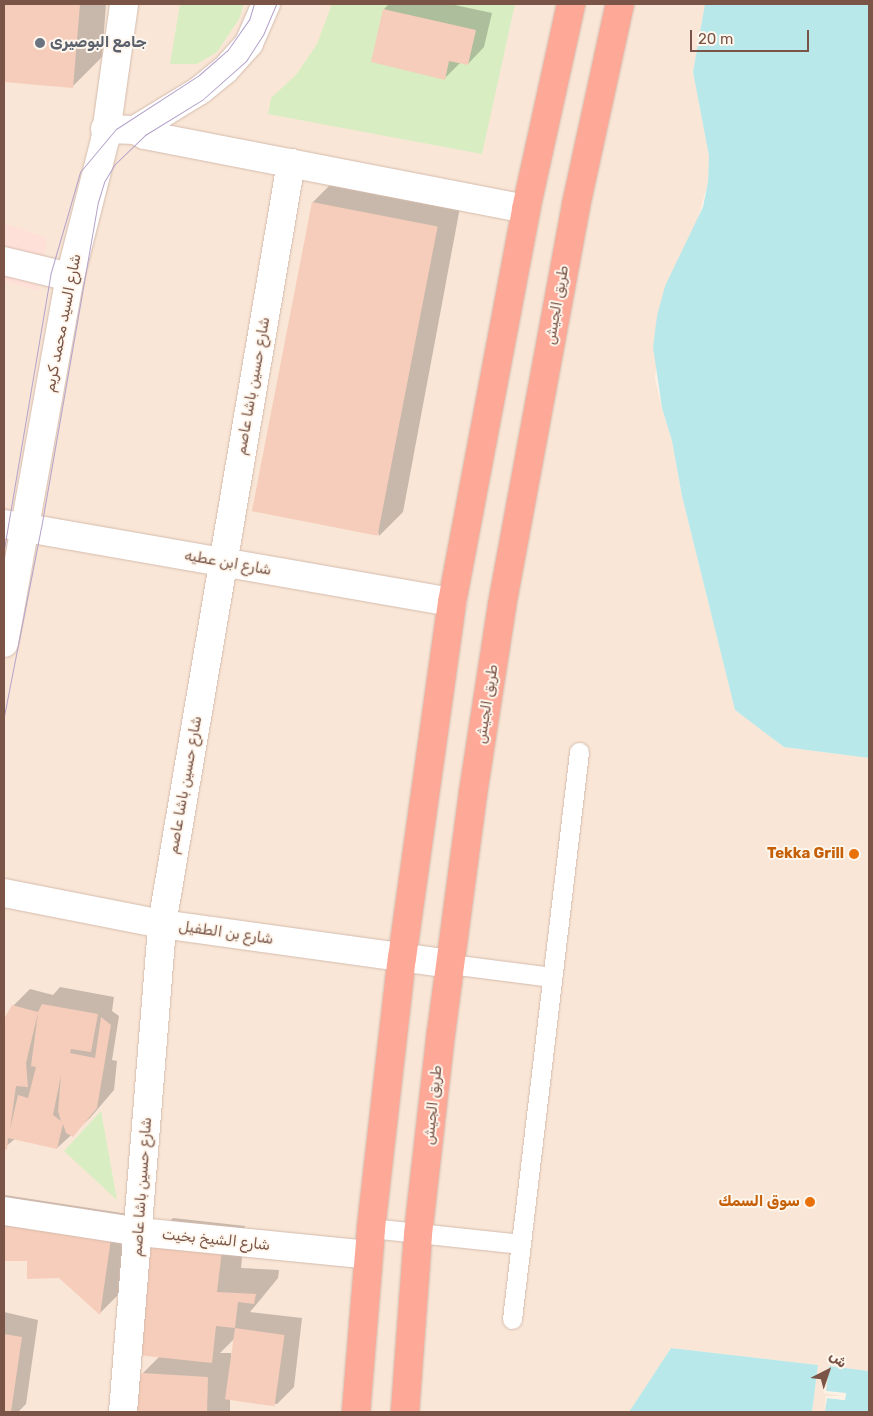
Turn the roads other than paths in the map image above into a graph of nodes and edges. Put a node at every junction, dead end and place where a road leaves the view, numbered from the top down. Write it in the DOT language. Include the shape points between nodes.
graph roads {
  1 [pos="124,4"];
  2 [pos="266,4"];
  3 [pos="571,4"];
  4 [pos="620,4"];
  5 [pos="105,129"];
  6 [pos="135,130"];
  7 [pos="291,163"];
  8 [pos="526,209"];
  9 [pos="4,261"];
  10 [pos="70,277"];
  11 [pos="15,525"];
  12 [pos="223,563"];
  13 [pos="452,602"];
  14 [pos="4,643"];
  15 [pos="579,752"];
  16 [pos="4,893"];
  17 [pos="162,924"];
  18 [pos="402,958"];
  19 [pos="450,964"];
  20 [pos="552,977"];
  21 [pos="4,1211"];
  22 [pos="372,1228"];
  23 [pos="139,1232"];
  24 [pos="418,1234"];
  25 [pos="521,1244"];
  26 [pos="369,1255"];
  27 [pos="512,1319"];
  28 [pos="122,1412"];
  29 [pos="356,1412"];
  30 [pos="405,1412"];
  1 -- 5 [label="street, شارع السيد محمد كريم"];
  2 -- 6 [label="street" via="248,44 225,70 199,91"];
  3 -- 8 [label="highway"];
  4 -- 19 [label="highway, طريق الجيش" via="576,205 502,605"];
  5 -- 6 [label="street"];
  5 -- 10 [label="street, شارع السيد محمد كريم"];
  6 -- 7 [label="street" via="145,135"];
  7 -- 8 [label="street"];
  7 -- 12 [label="street, شارع حسين باشا عاصم"];
  8 -- 13 [label="highway"];
  9 -- 10 [label="street"];
  10 -- 11 [label="street, شارع السيد محمد كريم"];
  11 -- 12 [label="street, شارع ابن عطيه"];
  11 -- 14 [label="street, شارع السيد محمد كريم"];
  12 -- 13 [label="street, شارع ابن عطيه"];
  12 -- 17 [label="street, شارع حسين باشا عاصم"];
  13 -- 18 [label="highway"];
  15 -- 20 [label="lane"];
  16 -- 17 [label="street, شارع بن الطفيل"];
  17 -- 18 [label="street, شارع بن الطفيل"];
  17 -- 23 [label="street, شارع حسين باشا عاصم"];
  18 -- 19 [label="street, شارع بن الطفيل"];
  18 -- 22 [label="highway"];
  19 -- 20 [label="lane"];
  19 -- 24 [label="highway, طريق الجيش"];
  20 -- 25 [label="lane"];
  21 -- 23 [label="street, شارع الشيخ بخيت"];
  22 -- 24 [label="lane"];
  22 -- 26 [label="highway"];
  23 -- 26 [label="street, شارع الشيخ بخيت"];
  23 -- 28 [label="street, شارع حسين باشا عاصم"];
  24 -- 25 [label="lane"];
  24 -- 30 [label="highway, طريق الجيش"];
  25 -- 27 [label="lane"];
  26 -- 29 [label="highway"];
}
